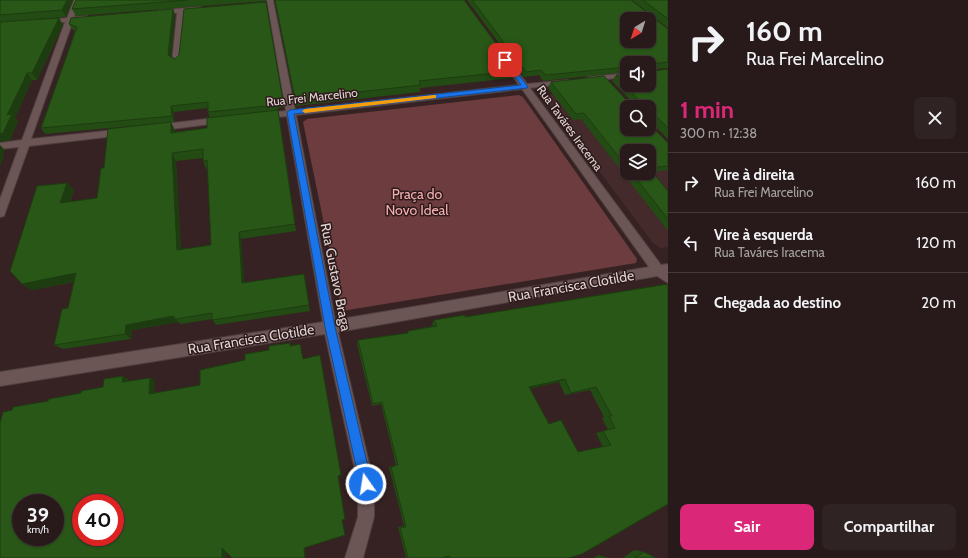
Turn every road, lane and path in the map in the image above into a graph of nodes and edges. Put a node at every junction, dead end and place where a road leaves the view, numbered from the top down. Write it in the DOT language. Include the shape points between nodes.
graph roads {
  1 [pos="77,0"];
  2 [pos="271,2"];
  3 [pos="211,8"];
  4 [pos="181,10"];
  5 [pos="150,13"];
  6 [pos="97,17"];
  7 [pos="69,19"];
  8 [pos="38,22"];
  9 [pos="499,52"];
  10 [pos="176,61"];
  11 [pos="620,76"];
  12 [pos="603,78"];
  13 [pos="525,87"];
  14 [pos="612,88"];
  15 [pos="290,112"];
  16 [pos="252,117"];
  17 [pos="236,119"];
  18 [pos="150,129"];
  19 [pos="135,131"];
  20 [pos="25,143"];
  21 [pos="0,146"];
  22 [pos="0,213"];
  23 [pos="665,272"];
  24 [pos="330,327"];
  25 [pos="0,379"];
  26 [pos="354,558"];
  1 -- 7 [label="street"];
  2 -- 15 [label="street, Rua Gustavo Braga"];
  3 -- 4 [label="street"];
  4 -- 5 [label="street"];
  4 -- 10 [label="street"];
  6 -- 7 [label="street"];
  7 -- 8 [label="street"];
  7 -- 20 [label="street"];
  9 -- 13 [label="street, Rua Taváres Iracema"];
  11 -- 12 [label="street, Rua Frei Marcelino"];
  12 -- 13 [label="street, Rua Frei Marcelino"];
  12 -- 14 [label="street"];
  13 -- 15 [label="street, Rua Frei Marcelino"];
  13 -- 23 [label="street, Rua Taváres Iracema"];
  15 -- 16 [label="street, Rua Frei Marcelino"];
  15 -- 24 [label="street, Rua Gustavo Braga"];
  17 -- 18 [label="street"];
  19 -- 20 [label="street"];
  20 -- 21 [label="street"];
  20 -- 22 [label="street"];
  23 -- 24 [label="street, Rua Francisca Clotilde"];
  24 -- 25 [label="street, Rua Francisca Clotilde"];
  24 -- 26 [label="street, Rua Gustavo Braga" via="366,484 366,517"];
}
